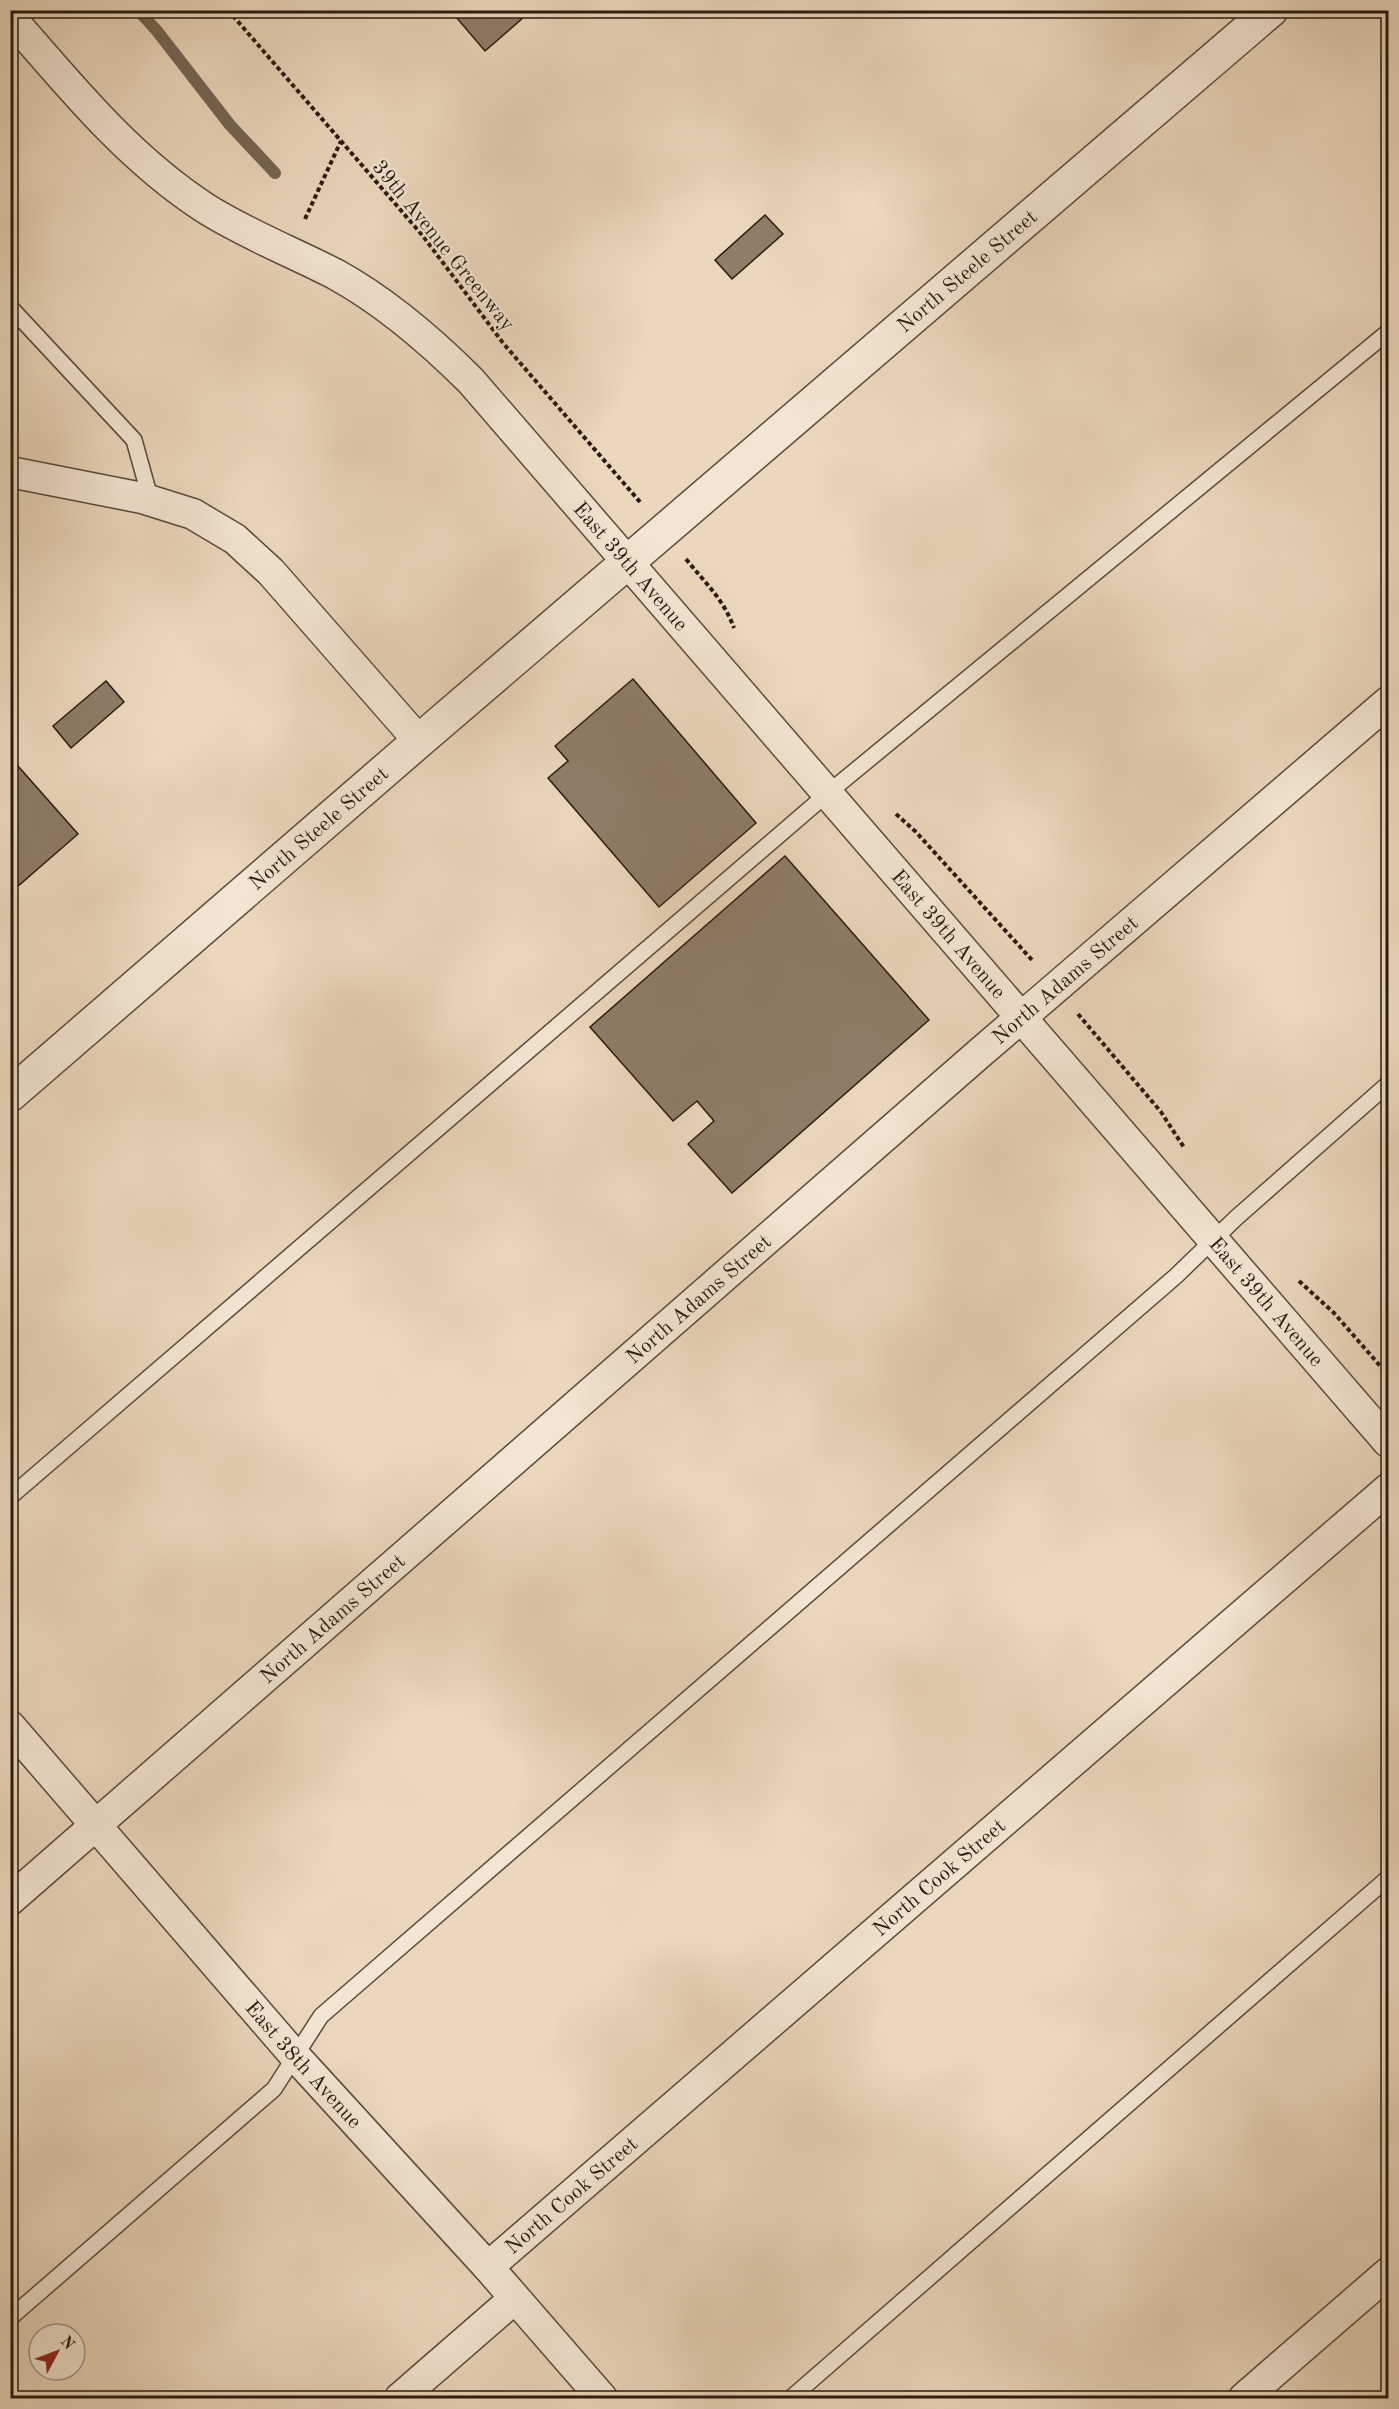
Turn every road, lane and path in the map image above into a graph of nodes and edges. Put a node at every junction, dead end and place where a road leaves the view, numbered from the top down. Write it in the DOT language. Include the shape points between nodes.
graph roads {
  1 [pos="228,10"];
  2 [pos="1271,10"];
  3 [pos="10,17"];
  4 [pos="340,141"];
  5 [pos="306,219"];
  6 [pos="10,307"];
  7 [pos="1389,332"];
  8 [pos="10,472"];
  9 [pos="637,498"];
  10 [pos="151,501"];
  11 [pos="628,562"];
  12 [pos="1389,702"];
  13 [pos="419,741"];
  14 [pos="828,793"];
  15 [pos="1022,1017"];
  16 [pos="1389,1084"];
  17 [pos="10,1095"];
  18 [pos="1214,1240"];
  19 [pos="1389,1442"];
  20 [pos="1389,1488"];
  21 [pos="10,1497"];
  22 [pos="10,1726"];
  23 [pos="96,1825"];
  24 [pos="1389,1878"];
  25 [pos="10,1899"];
  26 [pos="295,2056"];
  27 [pos="488,2267"];
  28 [pos="1389,2273"];
  29 [pos="514,2299"];
  30 [pos="10,2318"];
  31 [pos="400,2398"];
  32 [pos="602,2398"];
  33 [pos="791,2398"];
  34 [pos="1244,2398"];
  1 -- 4 [label="path, 39th Avenue Greenway"];
  2 -- 11 [label="street, North Steele Street"];
  3 -- 11 [label="street, East 39th Avenue" via="87,105 147,164 206,208 336,275 407,322 471,381"];
  4 -- 5 [label="path"];
  4 -- 9 [label="path, 39th Avenue Greenway" via="423,236 524,368"];
  6 -- 10 [label="lane" via="134,440"];
  7 -- 14 [label="lane"];
  8 -- 10 [label="street"];
  10 -- 13 [label="street" via="193,514 223,530 259,559"];
  11 -- 13 [label="street, North Steele Street"];
  11 -- 14 [label="street, East 39th Avenue"];
  12 -- 15 [label="street, North Adams Street"];
  13 -- 17 [label="street, North Steele Street"];
  14 -- 15 [label="street, East 39th Avenue"];
  14 -- 21 [label="lane"];
  15 -- 18 [label="street, East 39th Avenue"];
  15 -- 23 [label="street, North Adams Street"];
  16 -- 18 [label="lane"];
  18 -- 19 [label="street, East 39th Avenue"];
  18 -- 26 [label="lane" via="321,2016"];
  20 -- 27 [label="street, North Cook Street"];
  22 -- 23 [label="street, East 38th Avenue"];
  23 -- 25 [label="street, North Adams Street"];
  23 -- 26 [label="street, East 38th Avenue"];
  24 -- 33 [label="lane"];
  26 -- 27 [label="street, East 38th Avenue"];
  26 -- 30 [label="lane" via="274,2089"];
  27 -- 29 [label="street, East 38th Avenue"];
  28 -- 34 [label="street"];
  29 -- 31 [label="street"];
  29 -- 32 [label="street, East 38th Avenue"];
}
